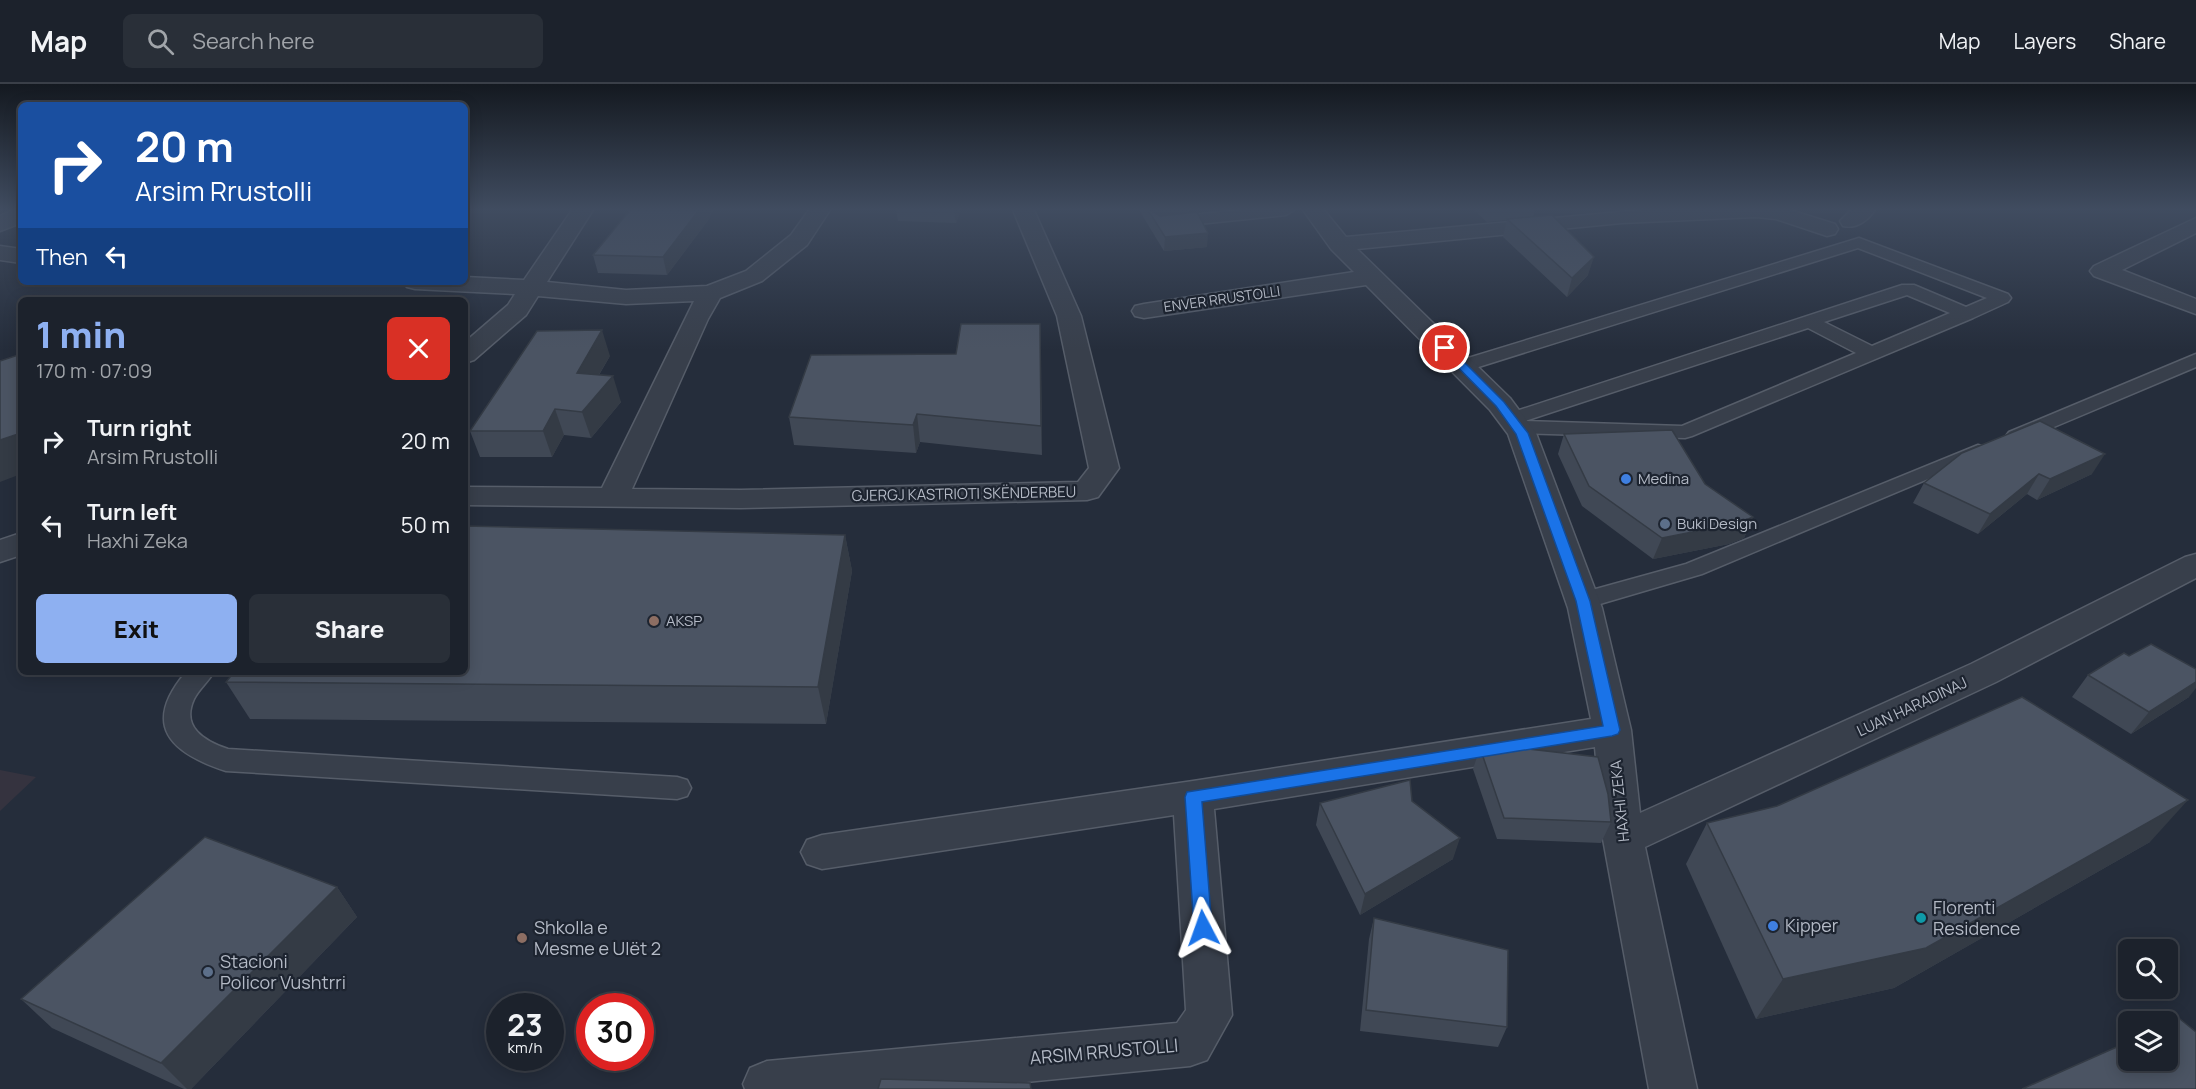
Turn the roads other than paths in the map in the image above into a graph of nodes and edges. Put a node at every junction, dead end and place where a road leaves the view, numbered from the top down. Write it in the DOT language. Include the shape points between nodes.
graph roads {
  1 [pos="553,257"];
  2 [pos="778,257"];
  3 [pos="1043,257"];
  4 [pos="1351,257"];
  5 [pos="1814,257"];
  6 [pos="1896,257"];
  7 [pos="2132,257"];
  8 [pos="1947,276"];
  9 [pos="1370,277"];
  10 [pos="468,284"];
  11 [pos="533,288"];
  12 [pos="1908,289"];
  13 [pos="711,293"];
  14 [pos="2196,307"];
  15 [pos="1144,311"];
  16 [pos="1967,314"];
  17 [pos="1810,322"];
  18 [pos="468,352"];
  19 [pos="1871,353"];
  20 [pos="2196,360"];
  21 [pos="1462,366"];
  22 [pos="1514,423"];
  23 [pos="468,496"];
  24 [pos="612,499"];
  25 [pos="18,544"];
  26 [pos="0,552"];
  27 [pos="2196,564"];
  28 [pos="1583,601"];
  29 [pos="198,675"];
  30 [pos="1612,730"];
  31 [pos="677,788"];
  32 [pos="1193,797"];
  33 [pos="1623,839"];
  34 [pos="822,852"];
  35 [pos="767,1084"];
  36 [pos="1673,1089"];
  1 -- 11 [label="street"];
  2 -- 13 [label="street" via="754,276"];
  3 -- 24 [label="street, GJERGJ KASTRIOTI SKËNDERBEU" via="1069,316 1104,468 1087,491"];
  4 -- 9 [label="street, HAXHI ZEKA"];
  5 -- 21 [label="lane"];
  6 -- 8 [label="lane"];
  7 -- 14 [label="street" via="2103,271"];
  8 -- 12 [label="lane"];
  8 -- 16 [label="lane" via="2002,298"];
  9 -- 15 [label="street, ENVER RRUSTOLLI"];
  9 -- 21 [label="street, HAXHI ZEKA"];
  10 -- 11 [label="street"];
  11 -- 13 [label="street" via="626,297"];
  11 -- 18 [label="street" via="517,310"];
  12 -- 16 [label="lane"];
  12 -- 17 [label="lane"];
  13 -- 24 [label="street"];
  16 -- 19 [label="lane"];
  17 -- 19 [label="lane"];
  17 -- 22 [label="lane"];
  19 -- 22 [label="lane" via="1685,432"];
  20 -- 28 [label="lane" via="1694,569"];
  21 -- 22 [label="street, HAXHI ZEKA"];
  22 -- 28 [label="street, HAXHI ZEKA" via="1551,508"];
  23 -- 24 [label="street"];
  25 -- 26 [label="street"];
  27 -- 33 [label="street, LUAN HARADINAJ" via="2067,633"];
  28 -- 30 [label="street, HAXHI ZEKA"];
  29 -- 31 [label="lane" via="176,709 177,728 196,747 226,760"];
  30 -- 32 [label="street"];
  30 -- 33 [label="street, HAXHI ZEKA"];
  32 -- 34 [label="street"];
  32 -- 35 [label="street, ARSIM RRUSTOLLI" via="1209,1016 1190,1044"];
  33 -- 36 [label="street, HAXHI ZEKA"];
}
